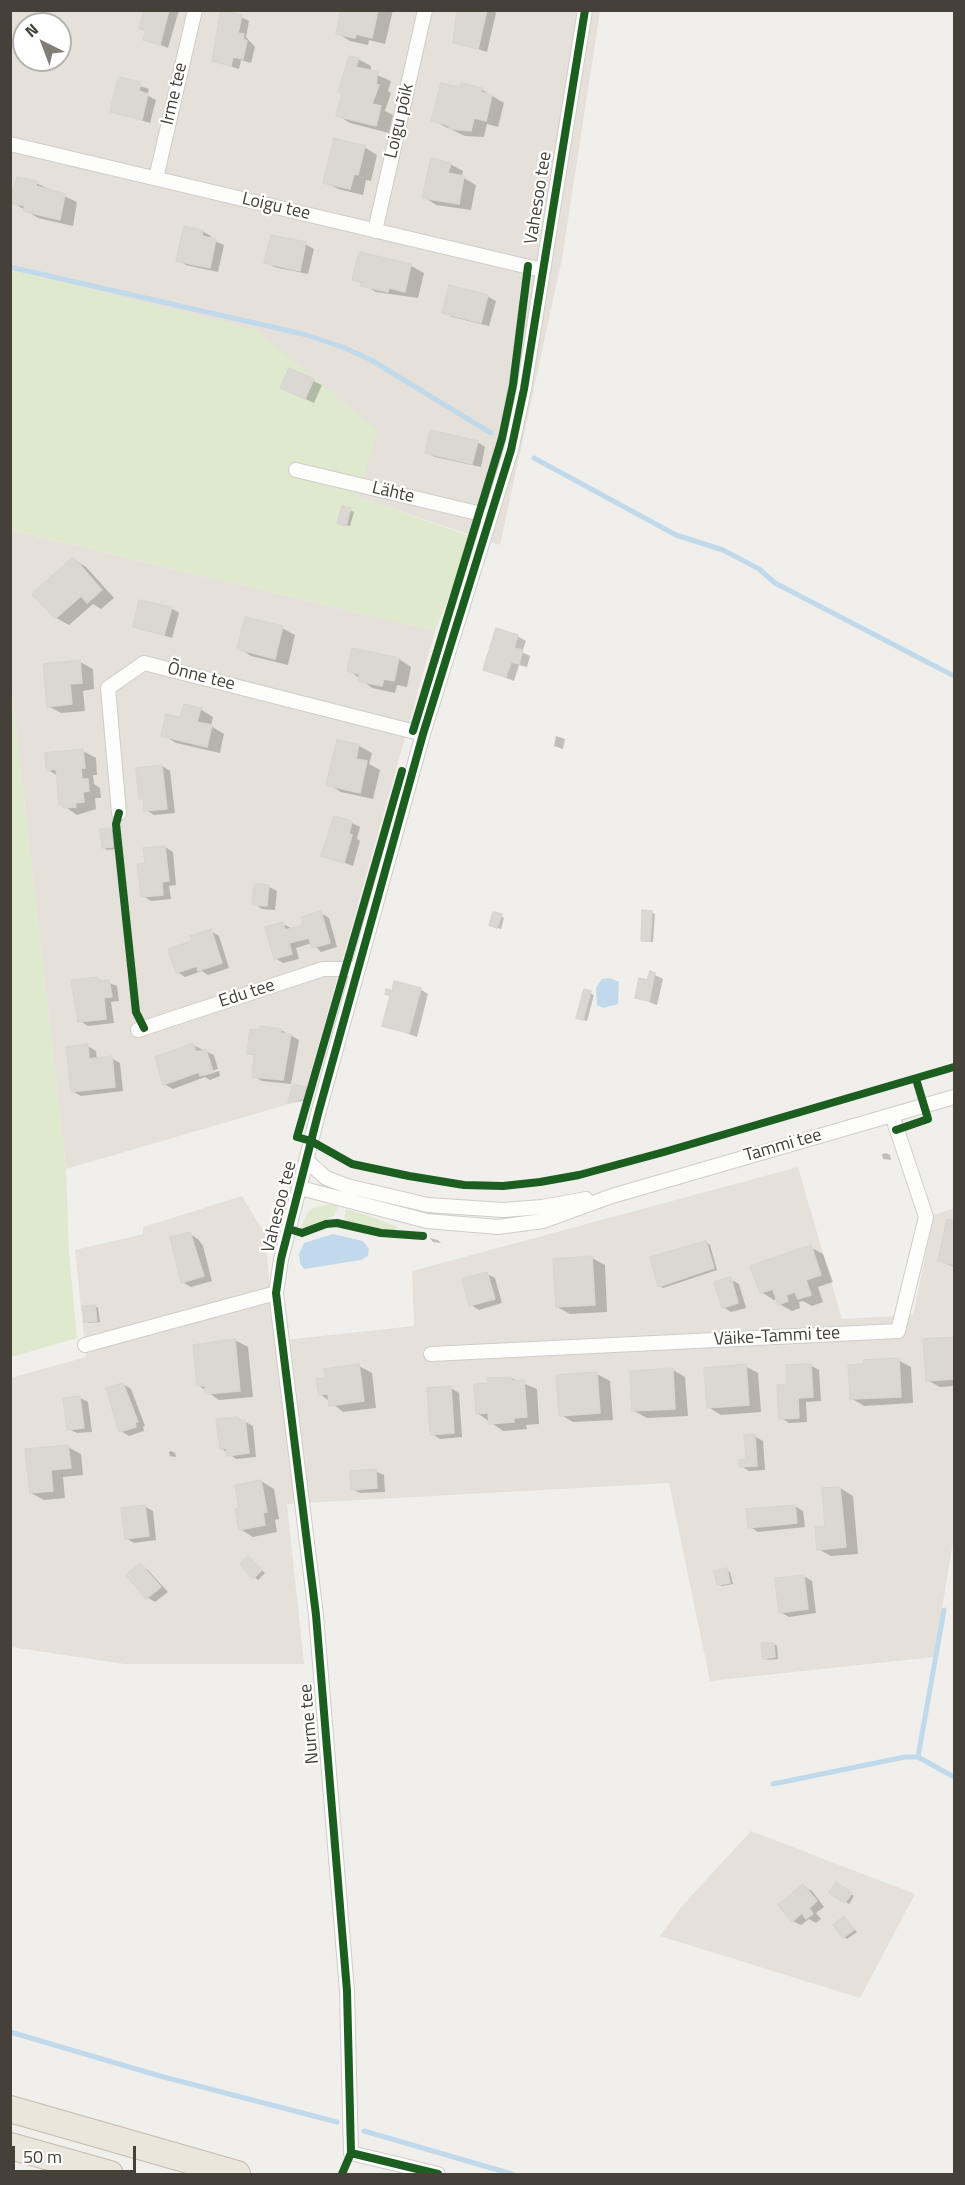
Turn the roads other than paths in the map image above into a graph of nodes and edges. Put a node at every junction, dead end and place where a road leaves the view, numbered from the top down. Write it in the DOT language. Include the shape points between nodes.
graph roads {
  1 [pos="195,10"];
  2 [pos="425,10"];
  3 [pos="585,10"];
  4 [pos="10,144"];
  5 [pos="156,178"];
  6 [pos="375,231"];
  7 [pos="542,270"];
  8 [pos="296,470"];
  9 [pos="490,516"];
  10 [pos="423,734"];
  11 [pos="119,813"];
  12 [pos="358,969"];
  13 [pos="138,1030"];
  14 [pos="954,1097"];
  15 [pos="892,1115"];
  16 [pos="307,1161"];
  17 [pos="300,1188"];
  18 [pos="612,1196"];
  19 [pos="276,1293"];
  20 [pos="85,1345"];
  21 [pos="431,1354"];
  22 [pos="10,2109"];
  23 [pos="10,2146"];
  24 [pos="110,2175"];
  25 [pos="237,2175"];
  26 [pos="438,2175"];
  1 -- 5 [label="street, Irme tee"];
  2 -- 6 [label="street, Loigu põik"];
  3 -- 7 [label="street, Vahesoo tee"];
  4 -- 5 [label="street, Loigu tee"];
  5 -- 6 [label="street, Loigu tee"];
  6 -- 7 [label="street, Loigu tee"];
  7 -- 9 [label="street, Vahesoo tee" via="524,389 511,450"];
  8 -- 9 [label="street, Lähte"];
  9 -- 10 [label="street, Vahesoo tee"];
  10 -- 11 [label="street, Õnne tee" via="144,663 108,688"];
  10 -- 12 [label="street, Vahesoo tee"];
  12 -- 13 [label="street, Edu tee" via="323,969"];
  12 -- 16 [label="street, Vahesoo tee"];
  14 -- 15 [label="street, Tammi tee"];
  15 -- 18 [label="street, Tammi tee"];
  15 -- 21 [label="street, Väike-Tammi tee" via="926,1216 898,1331"];
  16 -- 17 [label="street, Vahesoo tee"];
  16 -- 18 [label="street, Tammi tee" via="326,1178 347,1186 467,1209 542,1207"];
  17 -- 18 [label="street, Tammi tee" via="427,1221 498,1227 543,1221"];
  17 -- 19 [label="street, Vahesoo tee"];
  19 -- 20 [label="street"];
  19 -- 26 [label="street, Nurme tee" via="316,1615 347,1991 351,2153"];
  22 -- 25 [label="highway"];
  23 -- 24 [label="highway"];
}
